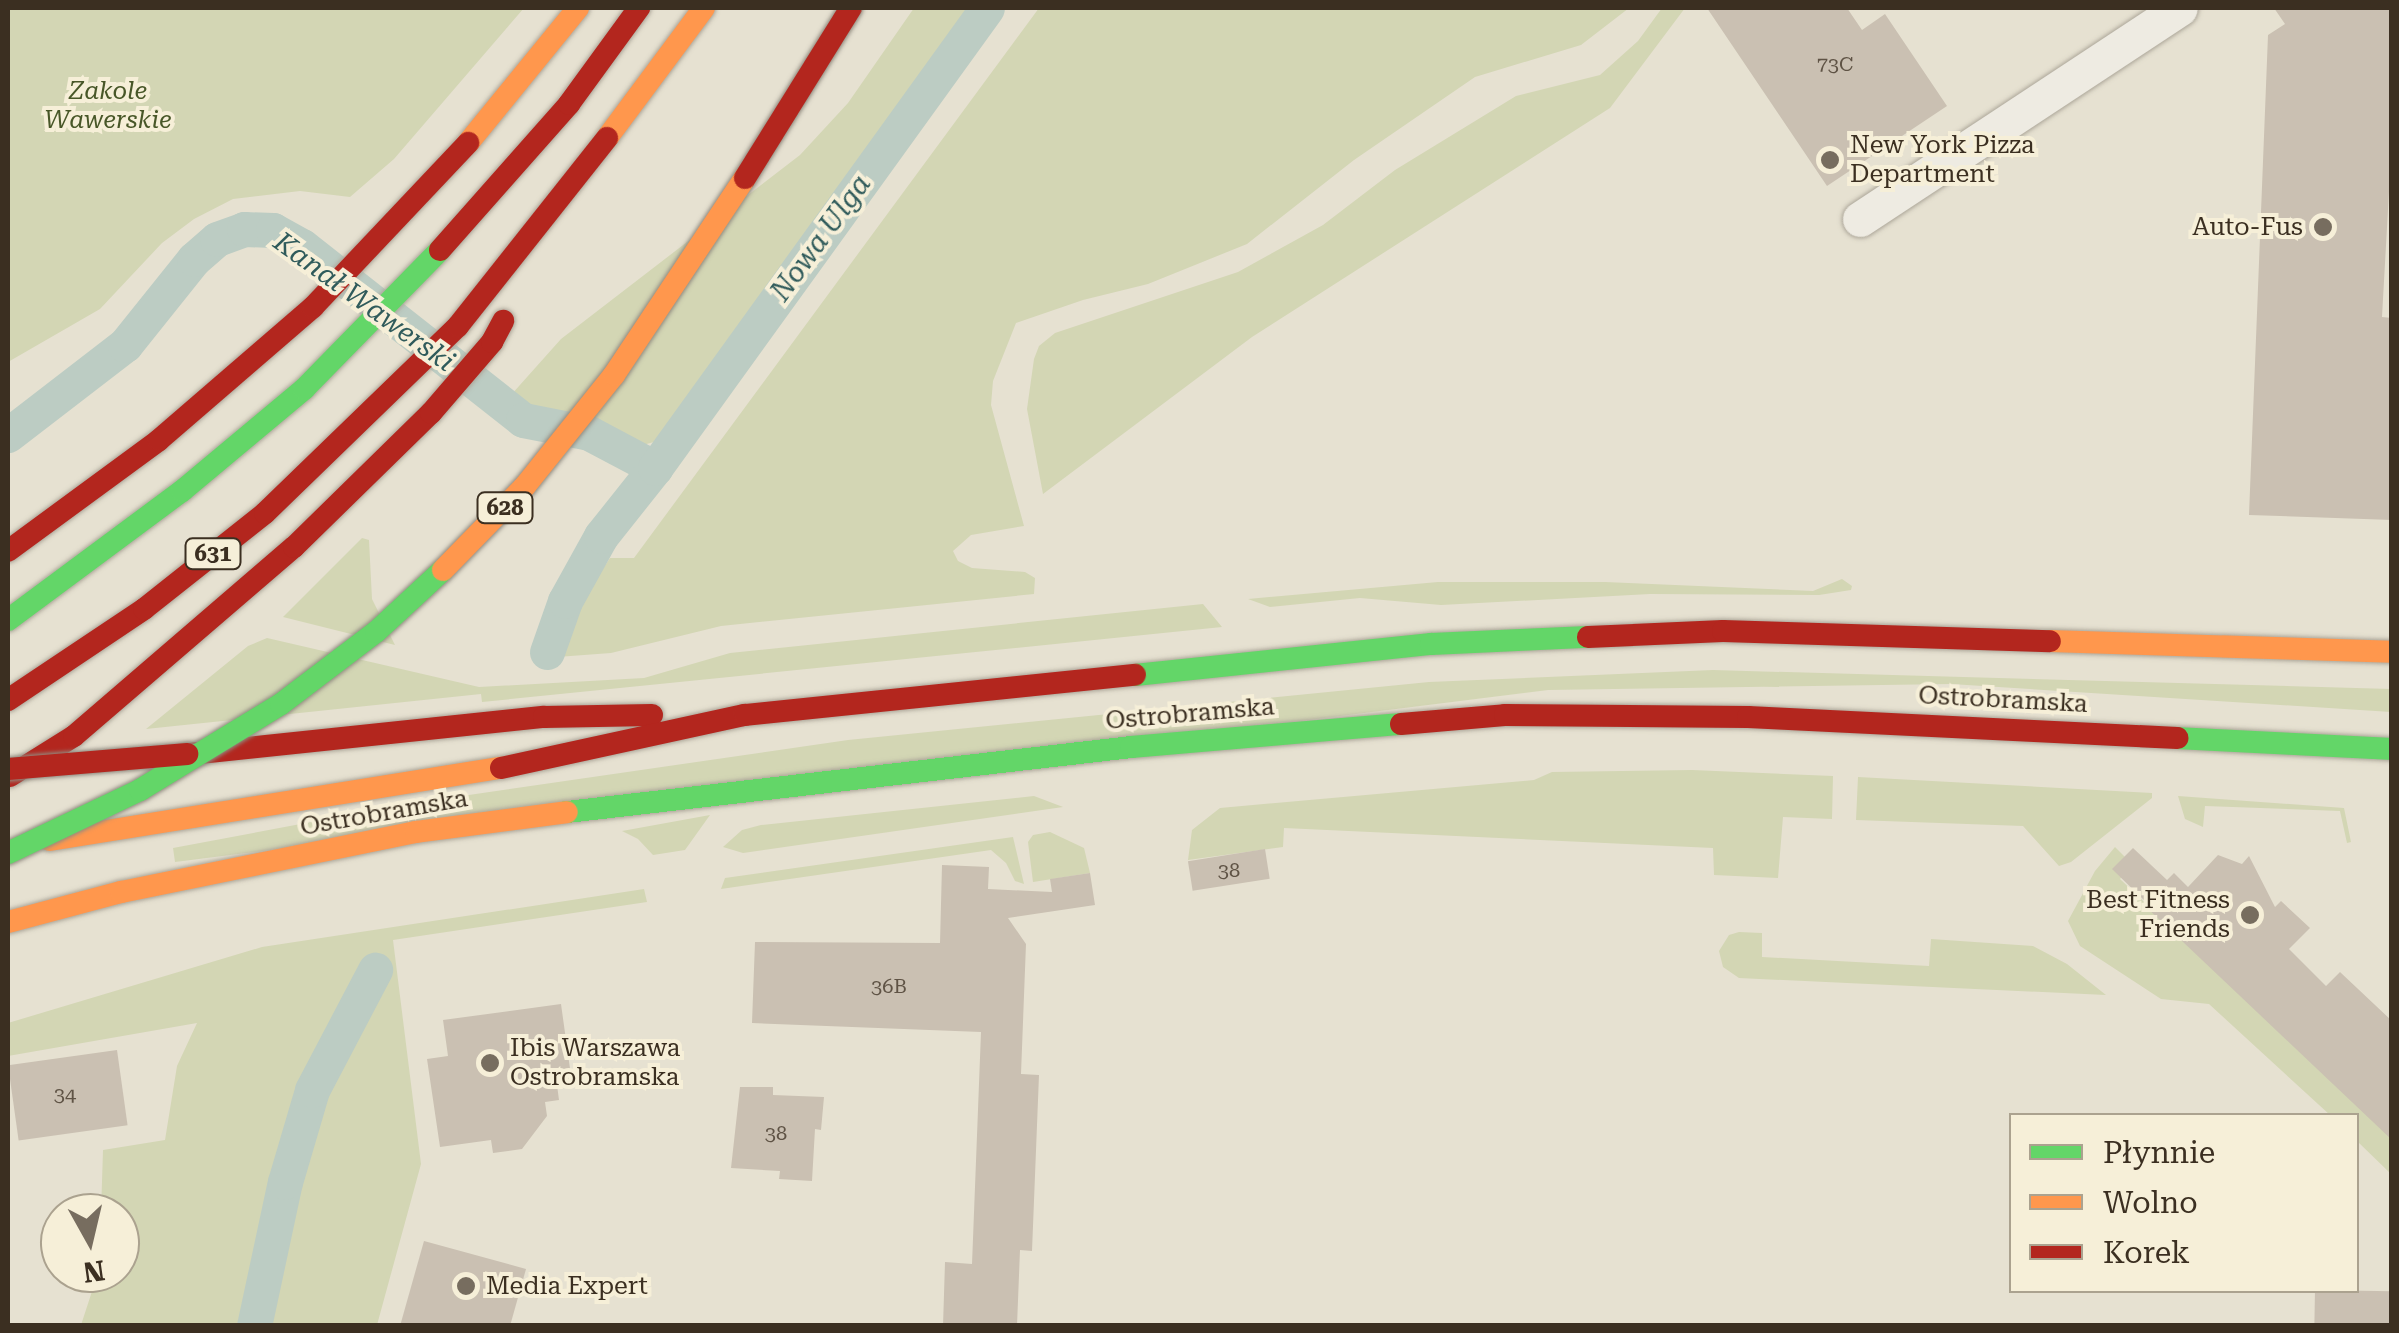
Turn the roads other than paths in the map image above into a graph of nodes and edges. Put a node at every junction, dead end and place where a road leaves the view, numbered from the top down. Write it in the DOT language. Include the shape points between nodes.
graph roads {
  1 [pos="578,8"];
  2 [pos="639,8"];
  3 [pos="704,8"];
  4 [pos="851,8"];
  5 [pos="2180,8"];
  6 [pos="583,171"];
  7 [pos="1860,219"];
  8 [pos="528,274"];
  9 [pos="510,308"];
  10 [pos="221,389"];
  11 [pos="75,470"];
  12 [pos="8,550"];
  13 [pos="8,620"];
  14 [pos="2392,652"];
  15 [pos="8,700"];
  16 [pos="745,715"];
  17 [pos="2392,748"];
  18 [pos="8,769"];
  19 [pos="8,778"];
  20 [pos="8,850"];
  21 [pos="8,922"];
  1 -- 10 [label="main road" via="366,254"];
  2 -- 13 [label="main road, 631" via="542,136 352,342 182,492"];
  3 -- 6 [label="main road, 631"];
  4 -- 20 [label="main road, 628, bridge" via="614,375 486,530 398,614 281,704 140,790"];
  5 -- 7 [label="street"];
  6 -- 8 [label="main road"];
  6 -- 15 [label="main road, 631" via="458,326 265,514 144,608"];
  9 -- 19 [label="main road" via="492,342 431,412 294,547 74,736"];
  10 -- 11 [label="main road"];
  10 -- 12 [label="main road"];
  14 -- 16 [label="main road, Ostrobramska" via="1608,633 1373,649"];
  16 -- 18 [label="main road, bridge" via="544,717"];
  16 -- 20 [label="main road, Ostrobramska, bridge" via="540,762"];
  17 -- 21 [label="main road, Ostrobramska" via="1764,717 1487,716 1130,746 416,832"];
}
